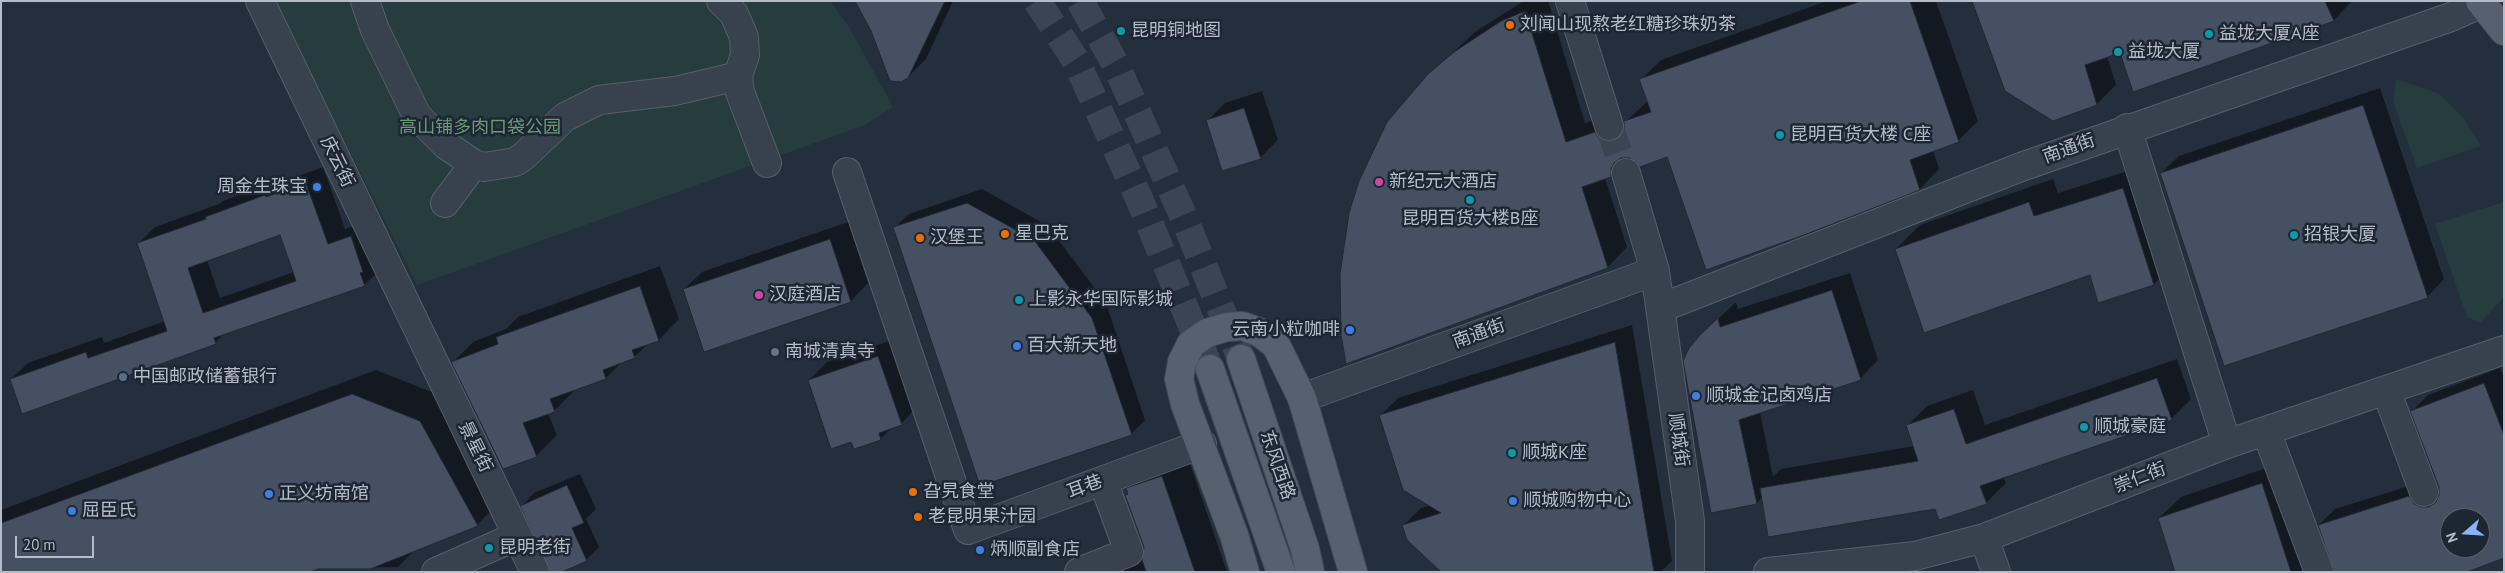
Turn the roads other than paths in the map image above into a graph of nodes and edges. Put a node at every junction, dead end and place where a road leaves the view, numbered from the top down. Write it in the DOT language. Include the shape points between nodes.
graph roads {
  1 [pos="260,1"];
  2 [pos="365,1"];
  3 [pos="721,1"];
  4 [pos="1570,1"];
  5 [pos="2481,2"];
  6 [pos="2504,31"];
  7 [pos="738,76"];
  8 [pos="1610,126"];
  9 [pos="2127,128"];
  10 [pos="767,163"];
  11 [pos="474,164"];
  12 [pos="847,172"];
  13 [pos="1626,172"];
  14 [pos="445,203"];
  15 [pos="1655,271"];
  16 [pos="1661,308"];
  17 [pos="413,324"];
  18 [pos="2504,350"];
  19 [pos="1241,359"];
  20 [pos="1210,368"];
  21 [pos="2386,390"];
  22 [pos="1302,398"];
  23 [pos="2266,431"];
  24 [pos="1202,444"];
  25 [pos="2227,444"];
  26 [pos="1103,481"];
  27 [pos="2424,492"];
  28 [pos="517,536"];
  29 [pos="1984,538"];
  30 [pos="436,572"];
  31 [pos="535,572"];
  32 [pos="1080,572"];
  33 [pos="1245,572"];
  34 [pos="1281,572"];
  35 [pos="1310,572"];
  36 [pos="1353,572"];
  37 [pos="1690,572"];
  38 [pos="1768,572"];
  39 [pos="1996,572"];
  40 [pos="2319,572"];
  1 -- 17 [label="street, 庆云街"];
  2 -- 11 [label="street" via="375,30 417,116 446,145"];
  3 -- 7 [label="street" via="734,14 744,37 746,55"];
  4 -- 8 [label="street"];
  5 -- 6 [label="main road"];
  5 -- 9 [label="street, 南通街" via="2451,17"];
  7 -- 10 [label="street" via="740,92"];
  7 -- 11 [label="street" via="675,92 599,100 565,117 515,162 495,166"];
  9 -- 16 [label="street, 南通街"];
  9 -- 25 [label="street"];
  11 -- 14 [label="street"];
  12 -- 26 [label="street, 耳巷" via="968,530"];
  13 -- 15 [label="street, 顺城街"];
  15 -- 16 [label="street, 顺城街"];
  15 -- 22 [label="street, 南通街"];
  16 -- 37 [label="street, 顺城街" via="1690,521"];
  17 -- 28 [label="street, 景星街"];
  18 -- 21 [label="street, 崇仁街"];
  19 -- 35 [label="main road, 东风西路"];
  20 -- 34 [label="main road, 东风西路"];
  21 -- 23 [label="street, 崇仁街"];
  21 -- 27 [label="street"];
  22 -- 24 [label="main road" via="1276,345 1259,332 1242,326 1207,334 1191,344 1182,362 1179,379"];
  22 -- 36 [label="main road"];
  23 -- 25 [label="street, 崇仁街"];
  23 -- 40 [label="street"];
  24 -- 26 [label="street, 耳巷"];
  24 -- 33 [label="main road"];
  25 -- 29 [label="street, 崇仁街"];
  26 -- 32 [label="street" via="1129,552"];
  28 -- 30 [label="street"];
  28 -- 31 [label="street, 景星街"];
  29 -- 38 [label="street, 崇仁街" via="1915,556"];
  29 -- 39 [label="street"];
}
